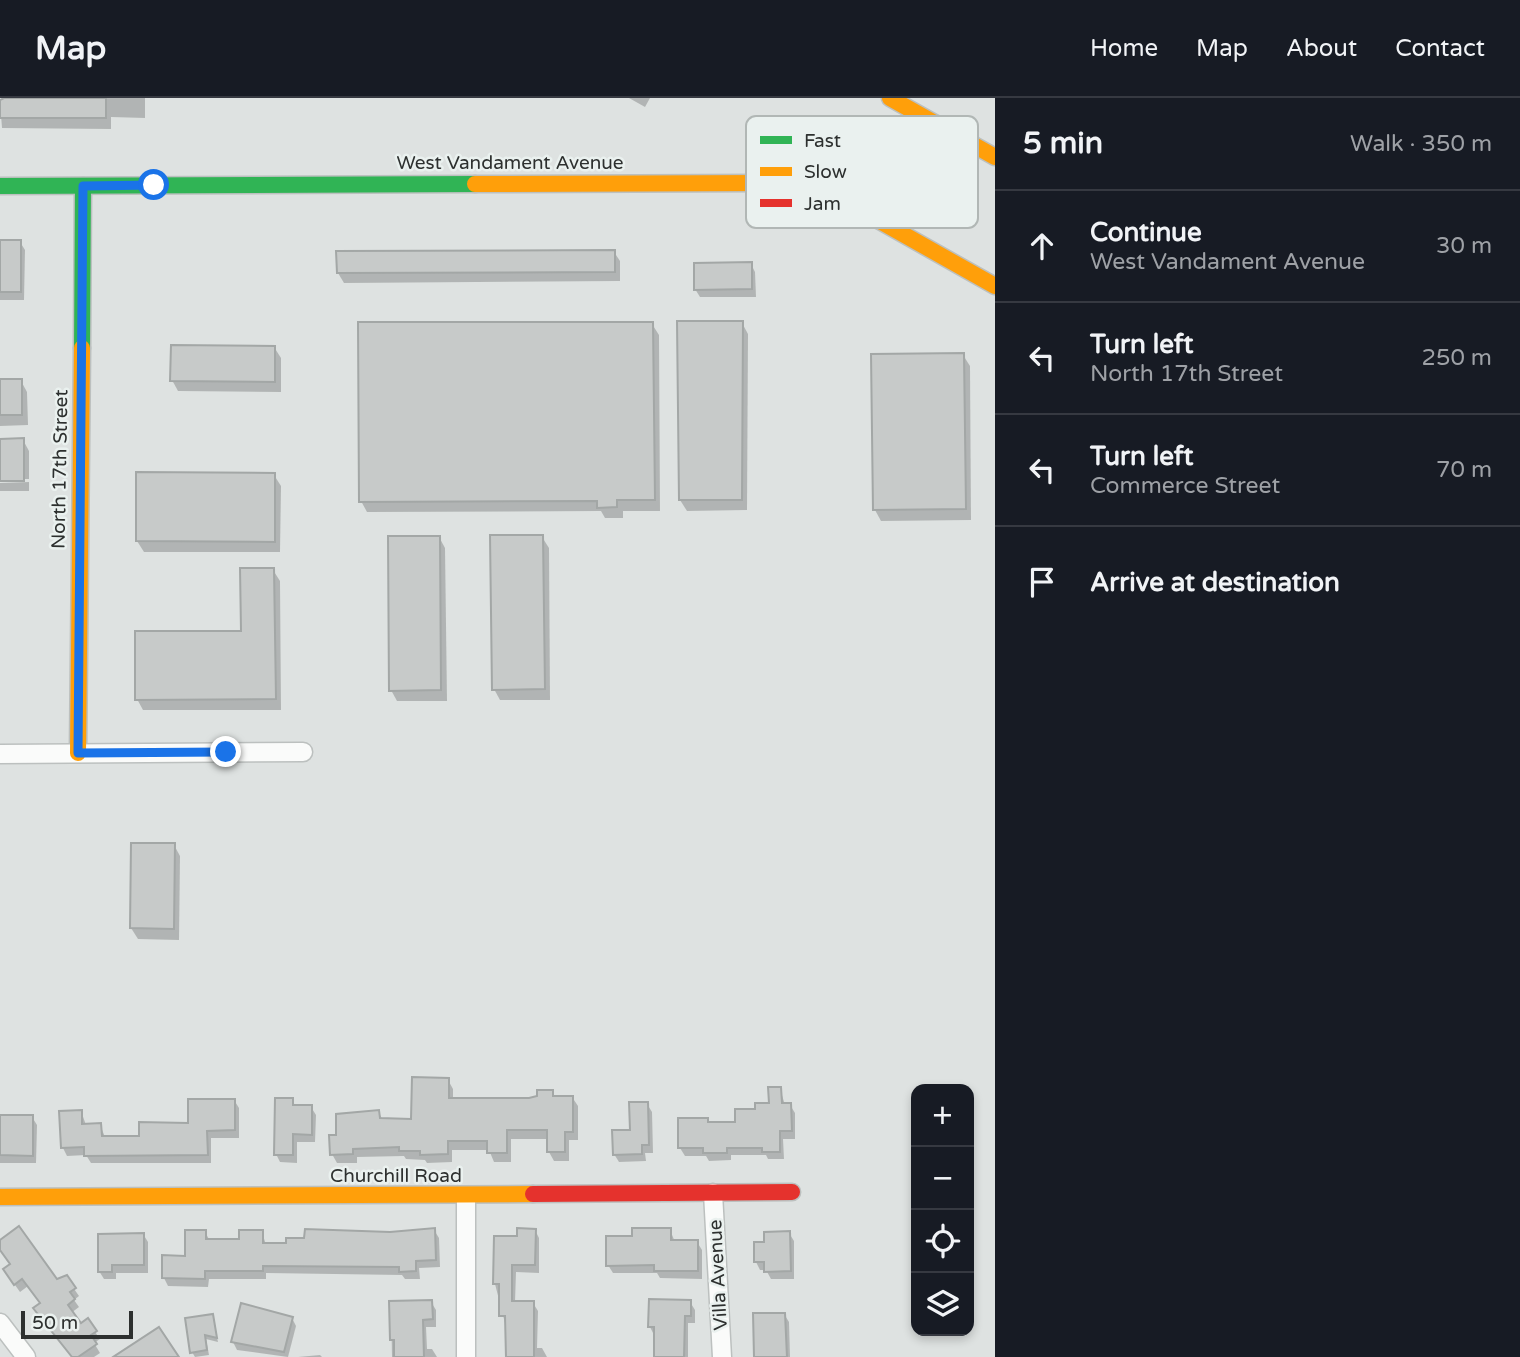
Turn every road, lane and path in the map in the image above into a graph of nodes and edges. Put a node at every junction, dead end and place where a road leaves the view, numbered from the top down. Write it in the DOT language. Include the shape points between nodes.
graph roads {
  1 [pos="890,98"];
  2 [pos="922,116"];
  3 [pos="978,147"];
  4 [pos="995,157"];
  5 [pos="746,183"];
  6 [pos="83,186"];
  7 [pos="0,187"];
  8 [pos="892,228"];
  9 [pos="995,286"];
  10 [pos="303,752"];
  11 [pos="78,753"];
  12 [pos="0,754"];
  13 [pos="792,1192"];
  14 [pos="713,1193"];
  15 [pos="466,1196"];
  16 [pos="0,1198"];
  17 [pos="0,1323"];
  18 [pos="26,1357"];
  19 [pos="466,1357"];
  20 [pos="722,1357"];
  1 -- 2 [label="main road"];
  3 -- 4 [label="main road"];
  5 -- 6 [label="main road, West Vandament Avenue"];
  6 -- 7 [label="main road, West Vandament Avenue"];
  6 -- 11 [label="main road, North 17th Street"];
  8 -- 9 [label="main road, West Vandament Avenue"];
  10 -- 11 [label="street"];
  11 -- 12 [label="street"];
  13 -- 14 [label="main road, Churchill Road"];
  14 -- 15 [label="main road, Churchill Road"];
  14 -- 20 [label="street, Villa Avenue"];
  15 -- 16 [label="main road, Churchill Road"];
  15 -- 19 [label="street"];
  17 -- 18 [label="street"];
}
